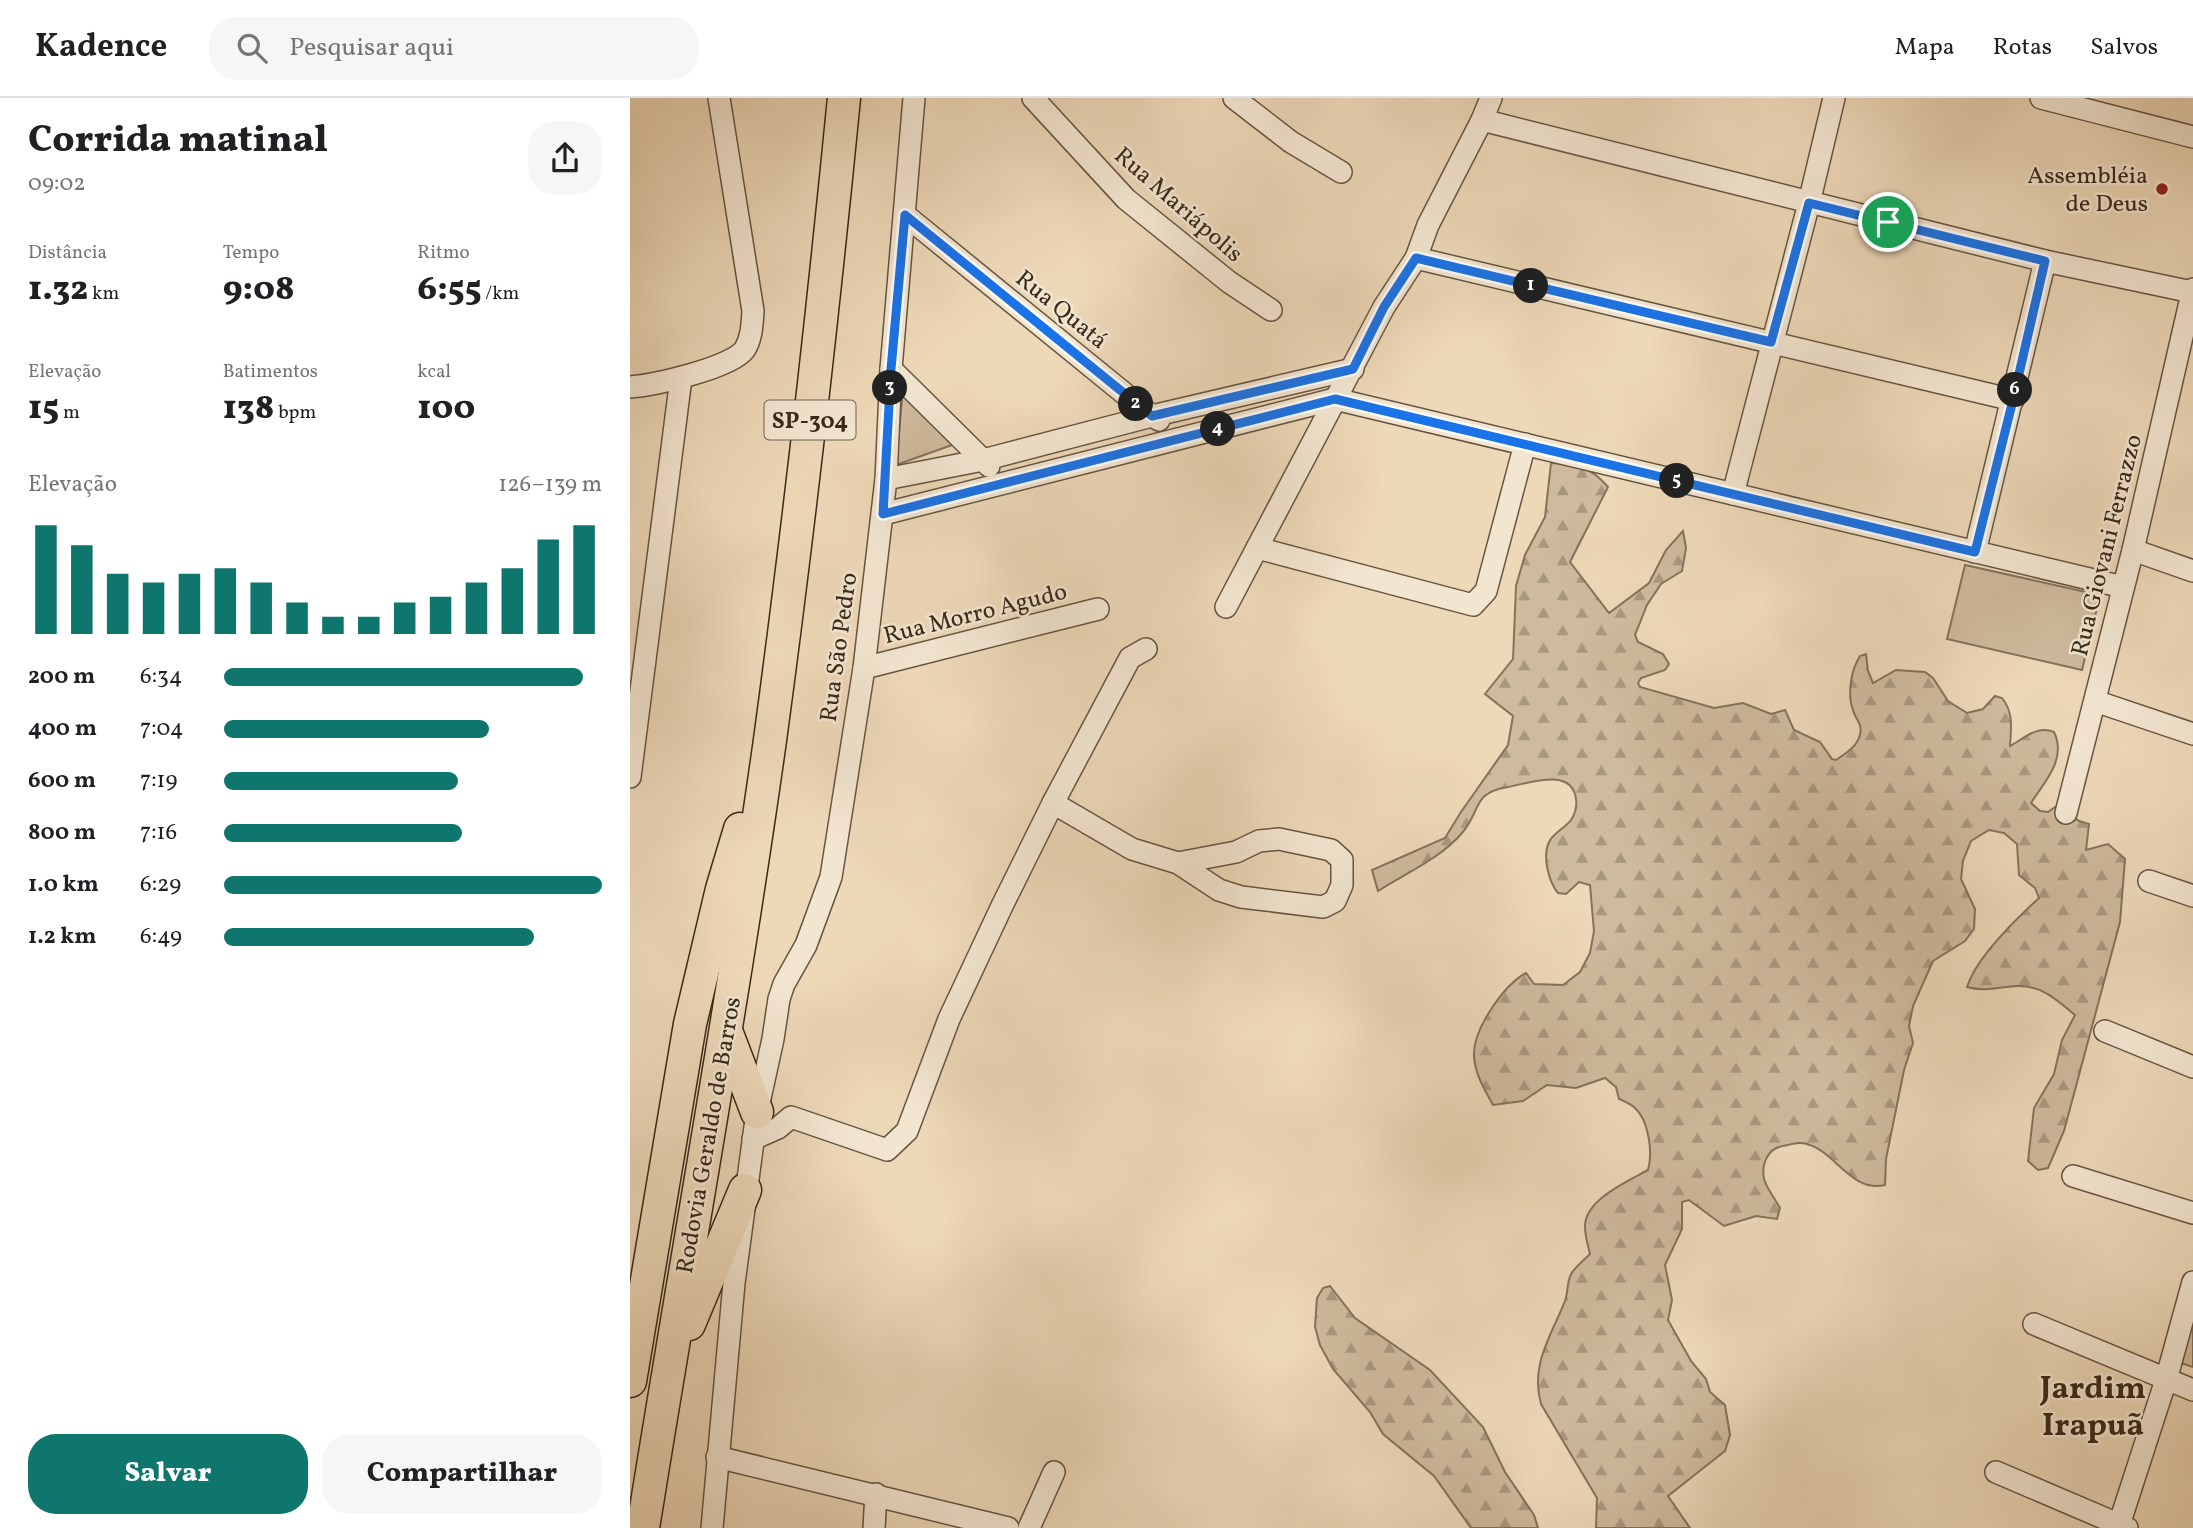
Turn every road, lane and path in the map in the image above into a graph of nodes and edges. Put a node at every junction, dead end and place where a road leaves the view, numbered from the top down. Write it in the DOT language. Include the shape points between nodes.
graph roads {
  1 [pos="719,98"];
  2 [pos="844,98"];
  3 [pos="914,98"];
  4 [pos="1032,98"];
  5 [pos="1234,98"];
  6 [pos="1491,98"];
  7 [pos="1834,98"];
  8 [pos="2041,98"];
  9 [pos="1482,120"];
  10 [pos="2193,137"];
  11 [pos="1341,172"];
  12 [pos="1809,203"];
  13 [pos="905,215"];
  14 [pos="1416,258"];
  15 [pos="2045,261"];
  16 [pos="2193,290"];
  17 [pos="1270,310"];
  18 [pos="1771,342"];
  19 [pos="891,369"];
  20 [pos="1353,369"];
  21 [pos="681,377"];
  22 [pos="630,387"];
  23 [pos="1335,399"];
  24 [pos="2013,400"];
  25 [pos="1152,416"];
  26 [pos="1191,436"];
  27 [pos="1525,444"];
  28 [pos="983,460"];
  29 [pos="886,479"];
  30 [pos="1005,483"];
  31 [pos="1733,494"];
  32 [pos="883,514"];
  33 [pos="1257,548"];
  34 [pos="2133,550"];
  35 [pos="1975,552"];
  36 [pos="2193,571"];
  37 [pos="2123,587"];
  38 [pos="1226,607"];
  39 [pos="1098,609"];
  40 [pos="1146,649"];
  41 [pos="864,668"];
  42 [pos="2095,701"];
  43 [pos="2193,734"];
  44 [pos="769,741"];
  45 [pos="630,777"];
  46 [pos="1053,803"];
  47 [pos="2066,813"];
  48 [pos="1178,863"];
  49 [pos="2149,881"];
  50 [pos="2193,896"];
  51 [pos="726,1030"];
  52 [pos="2105,1031"];
  53 [pos="2193,1067"];
  54 [pos="755,1125"];
  55 [pos="2073,1176"];
  56 [pos="745,1190"];
  57 [pos="2193,1213"];
  58 [pos="2193,1282"];
  59 [pos="2034,1324"];
  60 [pos="668,1373"];
  61 [pos="2166,1380"];
  62 [pos="630,1381"];
  63 [pos="2193,1390"];
  64 [pos="717,1457"];
  65 [pos="1054,1472"];
  66 [pos="1996,1472"];
  67 [pos="876,1494"];
  68 [pos="2121,1527"];
  69 [pos="643,1528"];
  70 [pos="712,1528"];
  71 [pos="874,1528"];
  72 [pos="1008,1528"];
  73 [pos="1029,1528"];
  1 -- 21 [label="street" via="753,311 750,338 744,351 732,360"];
  2 -- 44 [label="highway, Rodovia Geraldo de Barros / SP-304" via="792,578"];
  3 -- 13 [label="street, Rua São Pedro"];
  4 -- 17 [label="street, Rua Mariápolis" via="1126,199"];
  5 -- 11 [label="street" via="1291,142"];
  6 -- 9 [label="street"];
  7 -- 12 [label="street"];
  8 -- 10 [label="street"];
  9 -- 12 [label="street"];
  9 -- 14 [label="street"];
  12 -- 15 [label="street"];
  12 -- 18 [label="street"];
  13 -- 19 [label="street, Rua São Pedro"];
  13 -- 25 [label="street, Rua Quatá"];
  14 -- 18 [label="street"];
  14 -- 20 [label="street" via="1384,307"];
  15 -- 16 [label="street"];
  15 -- 24 [label="street"];
  16 -- 34 [label="street, Rua Giovani Ferrazzo"];
  18 -- 24 [label="street"];
  18 -- 31 [label="street"];
  19 -- 28 [label="street"];
  19 -- 29 [label="street, Rua São Pedro"];
  20 -- 23 [label="street"];
  20 -- 25 [label="street"];
  21 -- 22 [label="street"];
  21 -- 45 [label="street"];
  23 -- 26 [label="street"];
  23 -- 27 [label="street"];
  23 -- 33 [label="street"];
  24 -- 35 [label="street"];
  25 -- 26 [label="street, Rua Quatá"];
  25 -- 28 [label="street"];
  26 -- 30 [label="street"];
  27 -- 31 [label="street"];
  27 -- 33 [label="street" via="1486,591 1473,605"];
  28 -- 29 [label="street"];
  28 -- 30 [label="street"];
  29 -- 32 [label="street, Rua São Pedro"];
  30 -- 32 [label="street"];
  31 -- 35 [label="street"];
  32 -- 41 [label="street, Rua São Pedro"];
  33 -- 38 [label="street"];
  34 -- 36 [label="street"];
  34 -- 37 [label="street, Rua Giovani Ferrazzo"];
  35 -- 37 [label="street"];
  37 -- 42 [label="street, Rua Giovani Ferrazzo"];
  39 -- 41 [label="street, Rua Morro Agudo"];
  40 -- 46 [label="street" via="1130,658"];
  41 -- 54 [label="street, Rua São Pedro" via="831,877 806,945 779,999"];
  42 -- 43 [label="street"];
  42 -- 47 [label="street, Rua Giovani Ferrazzo"];
  44 -- 51 [label="highway, Rodovia Geraldo de Barros / SP-304"];
  44 -- 62 [label="highway, Rodovia Geraldo de Barros / SP-304" via="722,889 690,1024"];
  46 -- 48 [label="street" via="1132,849"];
  46 -- 54 [label="street" via="949,1019 905,1133 887,1150 791,1117 778,1128"];
  48 -- 48 [label="street" via="1219,890 1241,897 1322,907 1335,901 1342,885 1342,860 1331,850 1279,839"];
  49 -- 50 [label="street"];
  51 -- 54 [label="highway"];
  51 -- 60 [label="highway, Rodovia Geraldo de Barros / SP-304"];
  52 -- 53 [label="street"];
  54 -- 56 [label="street, Rua São Pedro"];
  55 -- 57 [label="street"];
  56 -- 60 [label="highway"];
  56 -- 64 [label="street, Rua São Pedro"];
  58 -- 61 [label="street"];
  59 -- 61 [label="street"];
  60 -- 69 [label="highway, Rodovia Geraldo de Barros / SP-304"];
  61 -- 63 [label="street"];
  61 -- 68 [label="street"];
  64 -- 67 [label="street"];
  64 -- 70 [label="street, Rua São Pedro"];
  65 -- 73 [label="street"];
  66 -- 68 [label="street"];
  67 -- 71 [label="street"];
  67 -- 72 [label="street"];
}
